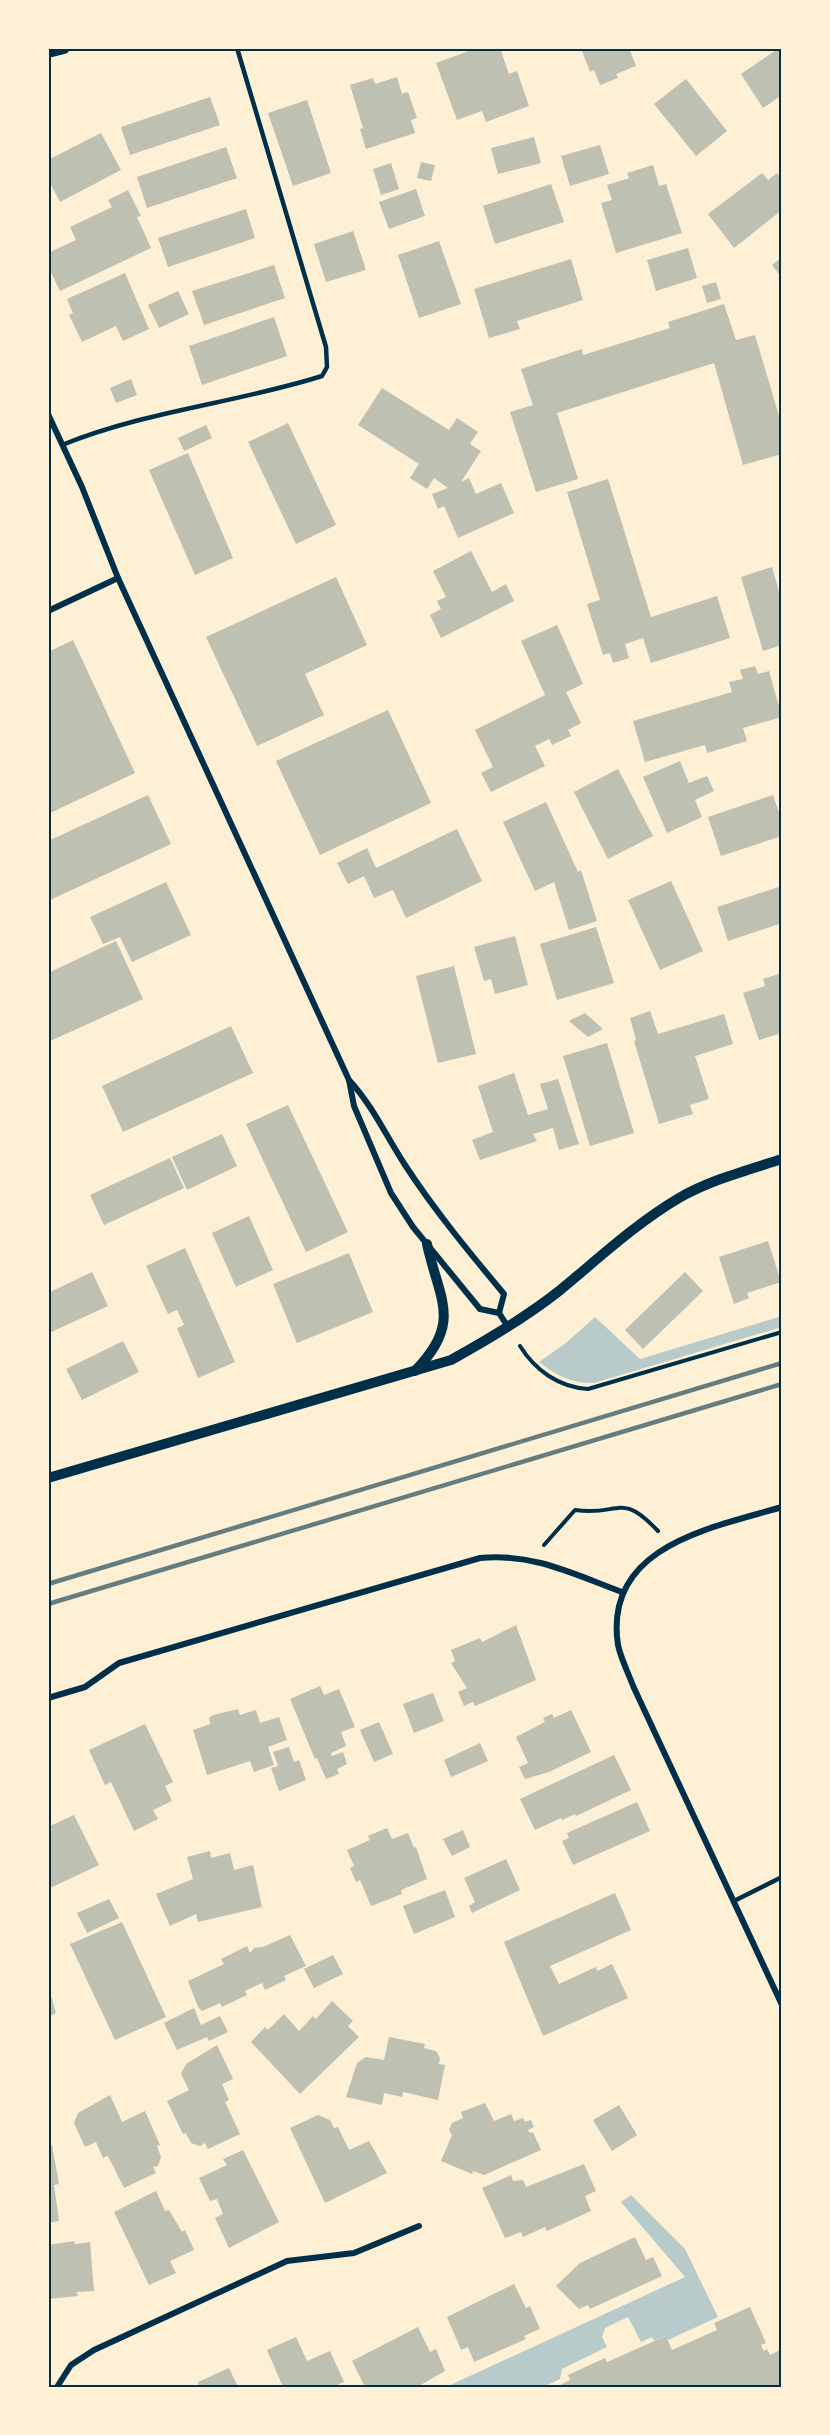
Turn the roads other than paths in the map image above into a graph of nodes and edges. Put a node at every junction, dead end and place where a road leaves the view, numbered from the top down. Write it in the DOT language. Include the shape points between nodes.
graph roads {
  1 [pos="64,48"];
  2 [pos="237,48"];
  3 [pos="48,52"];
  4 [pos="48,414"];
  5 [pos="62,445"];
  6 [pos="118,578"];
  7 [pos="48,611"];
  8 [pos="349,1080"];
  9 [pos="782,1159"];
  10 [pos="427,1244"];
  11 [pos="499,1313"];
  12 [pos="508,1329"];
  13 [pos="415,1371"];
  14 [pos="48,1478"];
  15 [pos="782,1507"];
  16 [pos="622,1592"];
  17 [pos="48,1698"];
  18 [pos="782,1877"];
  19 [pos="734,1901"];
  20 [pos="782,2005"];
  21 [pos="419,2226"];
  22 [pos="57,2387"];
  1 -- 3 [label="main road"];
  2 -- 5 [label="lane" via="326,347 327,367 322,376 275,391 102,429"];
  4 -- 5 [label="street"];
  5 -- 6 [label="street"];
  6 -- 7 [label="street"];
  6 -- 8 [label="street"];
  8 -- 10 [label="street" via="354,1106 391,1192"];
  8 -- 11 [label="street" via="369,1102 440,1216 504,1294"];
  9 -- 12 [label="street" via="680,1197 642,1222"];
  10 -- 11 [label="street" via="480,1309"];
  10 -- 13 [label="street" via="444,1303 444,1318 438,1340"];
  11 -- 12 [label="street"];
  12 -- 13 [label="street" via="451,1360"];
  13 -- 14 [label="street"];
  15 -- 16 [label="street" via="716,1527 650,1556"];
  16 -- 17 [label="street" via="532,1559 480,1558 119,1663 85,1687"];
  16 -- 19 [label="street" via="617,1618 618,1646"];
  18 -- 19 [label="lane"];
  19 -- 20 [label="street"];
  21 -- 22 [label="street" via="354,2253 287,2261 94,2350 71,2365"];
}
